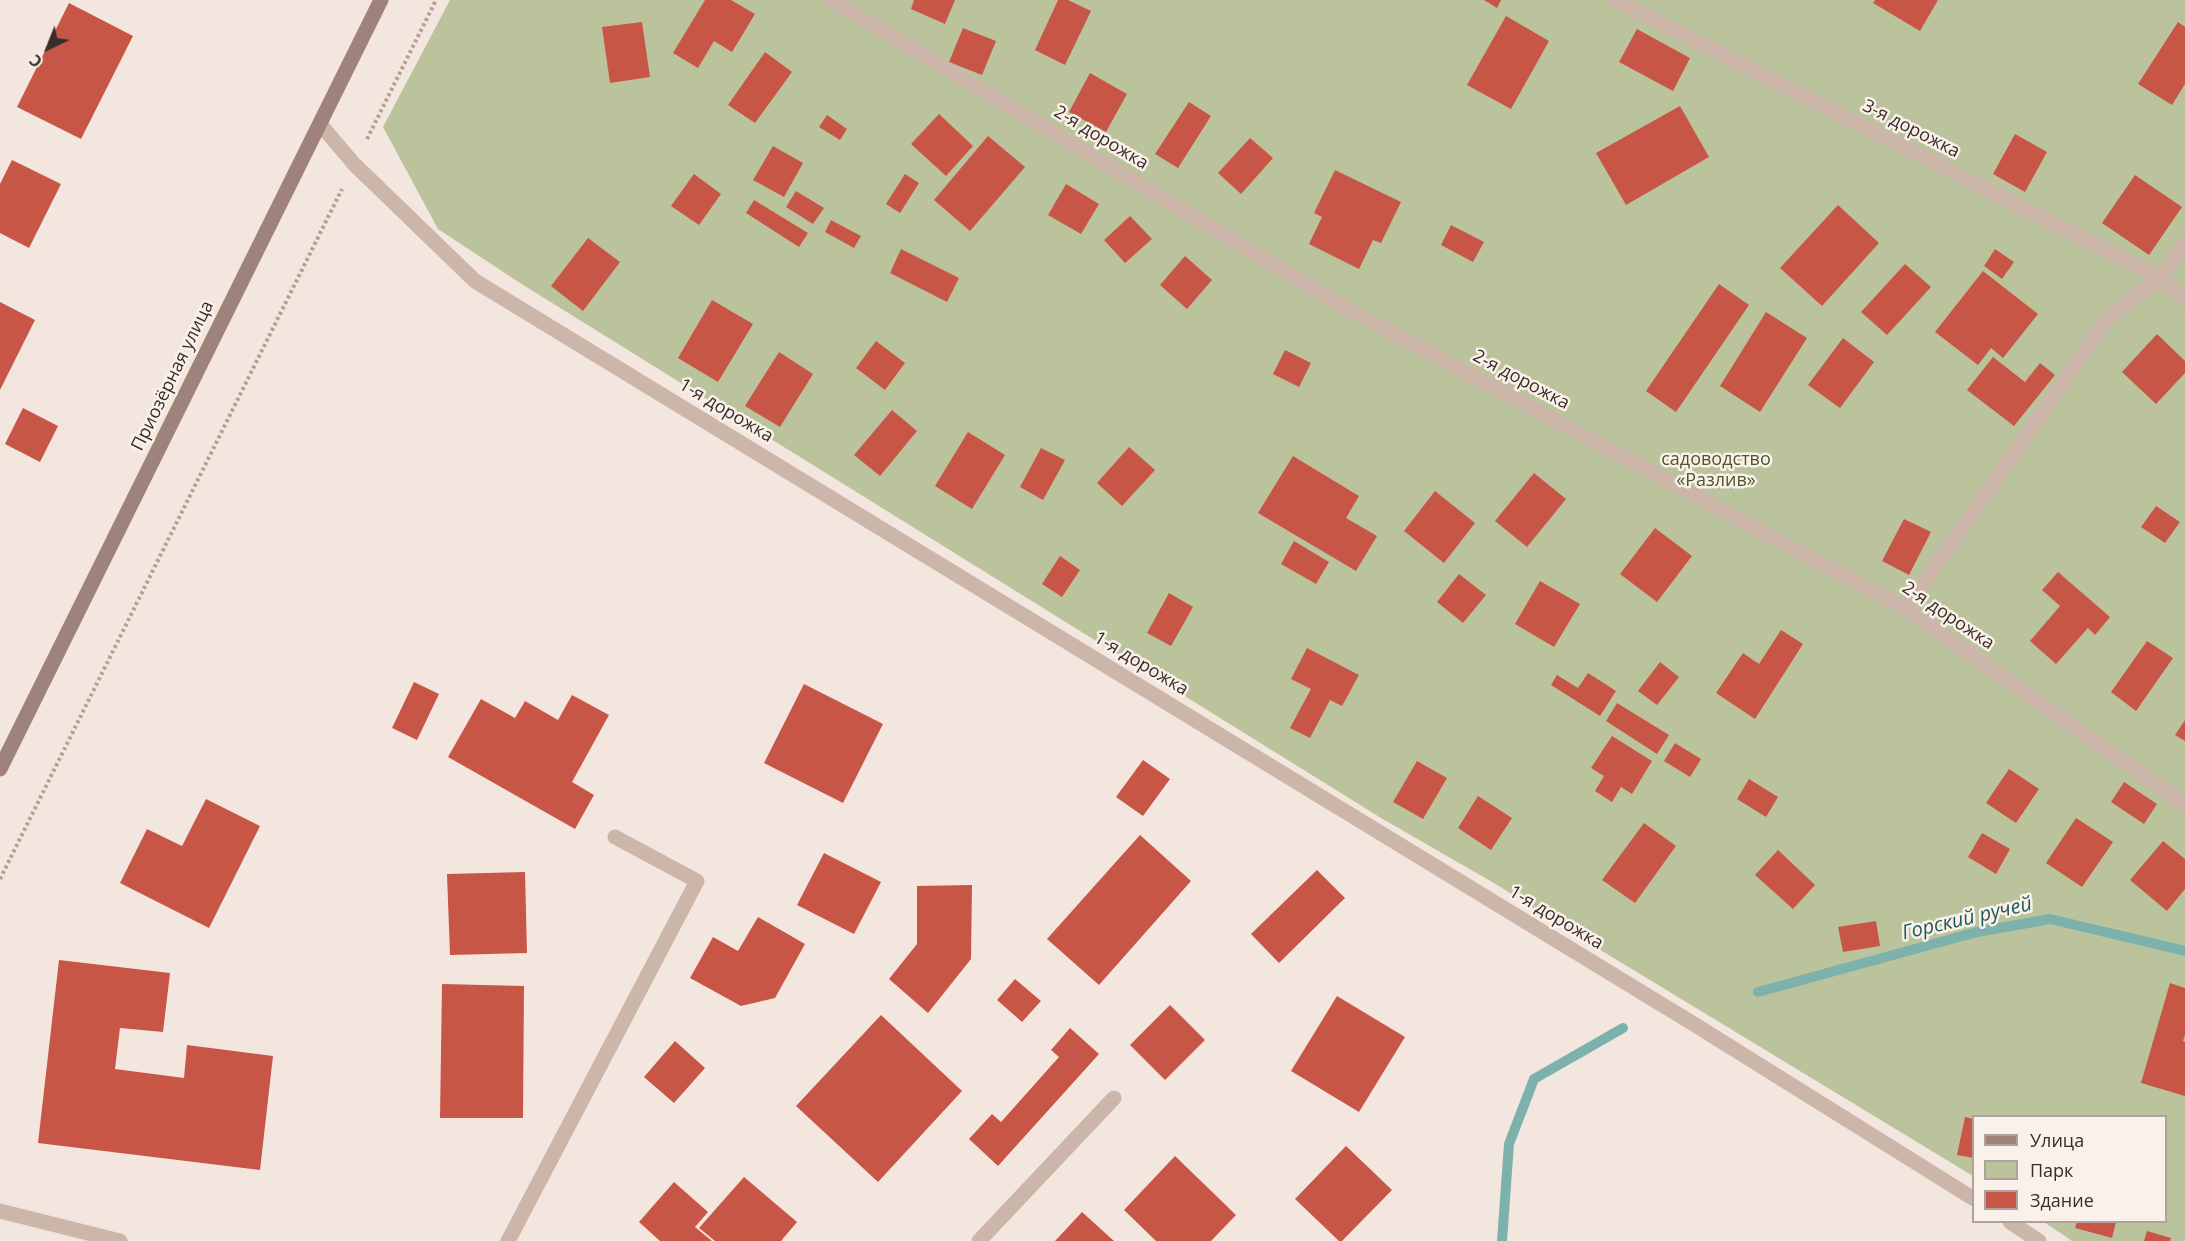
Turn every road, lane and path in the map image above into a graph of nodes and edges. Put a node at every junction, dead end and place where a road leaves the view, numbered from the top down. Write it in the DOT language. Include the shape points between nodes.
graph roads {
  1 [pos="381,0"];
  2 [pos="436,0"];
  3 [pos="831,0"];
  4 [pos="1616,0"];
  5 [pos="320,124"];
  6 [pos="354,164"];
  7 [pos="2185,244"];
  8 [pos="2160,278"];
  9 [pos="2185,298"];
  10 [pos="1906,609"];
  11 [pos="0,769"];
  12 [pos="2185,805"];
  13 [pos="615,837"];
  14 [pos="0,879"];
  15 [pos="1114,1098"];
  16 [pos="1972,1198"];
  17 [pos="0,1211"];
  18 [pos="2013,1223"];
  19 [pos="120,1241"];
  20 [pos="508,1241"];
  21 [pos="979,1241"];
  22 [pos="2039,1241"];
  1 -- 5 [label="street, Приозёрная улица"];
  2 -- 6 [label="path"];
  3 -- 10 [label="street, 2-я дорожка" via="1350,310"];
  4 -- 8 [label="street, 3-я дорожка"];
  5 -- 6 [label="street, 1-я дорожка"];
  5 -- 11 [label="street, Приозёрная улица"];
  6 -- 14 [label="path"];
  6 -- 16 [label="street, 1-я дорожка" via="475,281"];
  7 -- 8 [label="street"];
  8 -- 9 [label="street, 3-я дорожка"];
  8 -- 10 [label="street" via="2107,319"];
  10 -- 12 [label="street, 2-я дорожка"];
  13 -- 20 [label="street" via="696,881"];
  15 -- 21 [label="street"];
  17 -- 19 [label="street"];
  18 -- 22 [label="street"];
}
